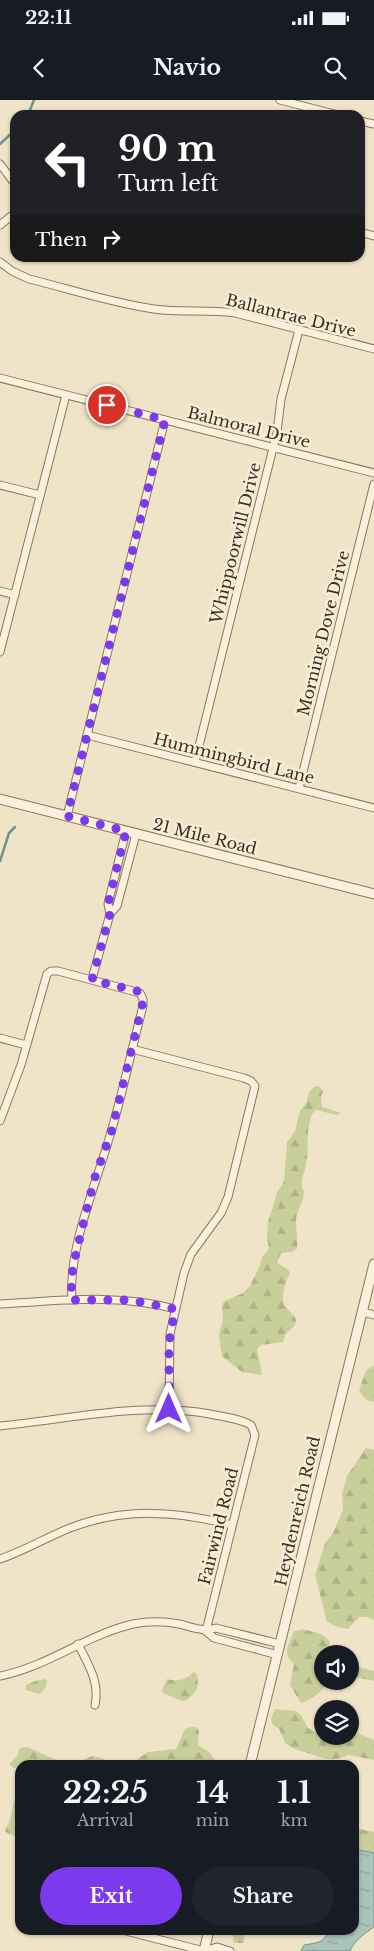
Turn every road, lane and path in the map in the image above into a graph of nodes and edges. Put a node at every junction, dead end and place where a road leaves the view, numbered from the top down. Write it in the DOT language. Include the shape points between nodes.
graph roads {
  1 [pos="280,100"];
  2 [pos="319,110"];
  3 [pos="0,164"];
  4 [pos="10,177"];
  5 [pos="0,262"];
  6 [pos="299,330"];
  7 [pos="374,350"];
  8 [pos="0,378"];
  9 [pos="66,395"];
  10 [pos="165,420"];
  11 [pos="273,448"];
  12 [pos="374,473"];
  13 [pos="374,484"];
  14 [pos="0,485"];
  15 [pos="40,495"];
  16 [pos="0,591"];
  17 [pos="15,595"];
  18 [pos="0,652"];
  19 [pos="87,735"];
  20 [pos="195,762"];
  21 [pos="299,788"];
  22 [pos="0,799"];
  23 [pos="374,808"];
  24 [pos="67,816"];
  25 [pos="126,831"];
  26 [pos="136,834"];
  27 [pos="374,894"];
  28 [pos="110,914"];
  29 [pos="92,980"];
  30 [pos="0,1038"];
  31 [pos="26,1045"];
  32 [pos="132,1049"];
  33 [pos="0,1121"];
  34 [pos="374,1264"];
  35 [pos="72,1300"];
  36 [pos="0,1304"];
  37 [pos="175,1309"];
  38 [pos="363,1312"];
  39 [pos="374,1315"];
  40 [pos="169,1409"];
  41 [pos="0,1426"];
  42 [pos="232,1525"];
  43 [pos="0,1559"];
  44 [pos="206,1631"];
  45 [pos="78,1644"];
  46 [pos="280,1644"];
  47 [pos="278,1655"];
  48 [pos="0,1676"];
  49 [pos="95,1705"];
  50 [pos="251,1760"];
  51 [pos="142,1935"];
  52 [pos="208,1935"];
  53 [pos="204,1951"];
  54 [pos="230,1951"];
  1 -- 2 [label="street"];
  3 -- 4 [label="street"];
  5 -- 6 [label="street, Ballantrae Drive" via="12,272 29,279 146,308 225,312"];
  6 -- 7 [label="street, Ballantrae Drive"];
  6 -- 11 [label="street, Whippoorwill Drive"];
  8 -- 9 [label="street, Balmoral Drive"];
  9 -- 10 [label="street, Balmoral Drive"];
  9 -- 15 [label="street"];
  10 -- 11 [label="street, Balmoral Drive"];
  10 -- 19 [label="street"];
  11 -- 12 [label="street, Balmoral Drive"];
  11 -- 20 [label="street, Whippoorwill Drive"];
  13 -- 21 [label="street, Morning Dove Drive"];
  14 -- 15 [label="street"];
  15 -- 17 [label="street"];
  16 -- 17 [label="street"];
  17 -- 18 [label="street"];
  19 -- 20 [label="street, Hummingbird Lane"];
  19 -- 24 [label="street"];
  20 -- 21 [label="street, Hummingbird Lane"];
  21 -- 23 [label="street, Hummingbird Lane"];
  22 -- 24 [label="street, 21 Mile Road"];
  24 -- 25 [label="street, 21 Mile Road"];
  25 -- 26 [label="street, 21 Mile Road"];
  25 -- 28 [label="street" via="108,904"];
  26 -- 27 [label="street, 21 Mile Road"];
  26 -- 28 [label="street" via="117,906"];
  28 -- 29 [label="street"];
  29 -- 31 [label="street" via="58,971 49,973 44,980"];
  29 -- 32 [label="street" via="134,990 142,996 143,1006"];
  30 -- 31 [label="street"];
  31 -- 33 [label="street"];
  32 -- 35 [label="street" via="75,1258"];
  32 -- 37 [label="street" via="254,1083 255,1093 228,1197 222,1212 191,1254"];
  34 -- 38 [label="street, Heydenreich Road"];
  35 -- 36 [label="street"];
  35 -- 37 [label="street" via="130,1300"];
  37 -- 40 [label="street" via="169,1343"];
  38 -- 39 [label="street"];
  38 -- 46 [label="street, Heydenreich Road"];
  40 -- 41 [label="street" via="125,1410"];
  40 -- 42 [label="street, Fairwind Road" via="240,1420 254,1428 255,1435"];
  42 -- 43 [label="street" via="172,1513 121,1514 69,1529"];
  42 -- 44 [label="street, Fairwind Road"];
  44 -- 45 [label="street" via="145,1622 112,1630"];
  44 -- 46 [label="street" via="216,1628"];
  44 -- 47 [label="street" via="214,1638"];
  45 -- 48 [label="street"];
  45 -- 49 [label="street" via="94,1678"];
  46 -- 47 [label="street, Heydenreich Road"];
  47 -- 50 [label="street, Heydenreich Road"];
  51 -- 53 [label="street"];
  52 -- 53 [label="street"];
  53 -- 54 [label="street" via="217,1947"];
}
